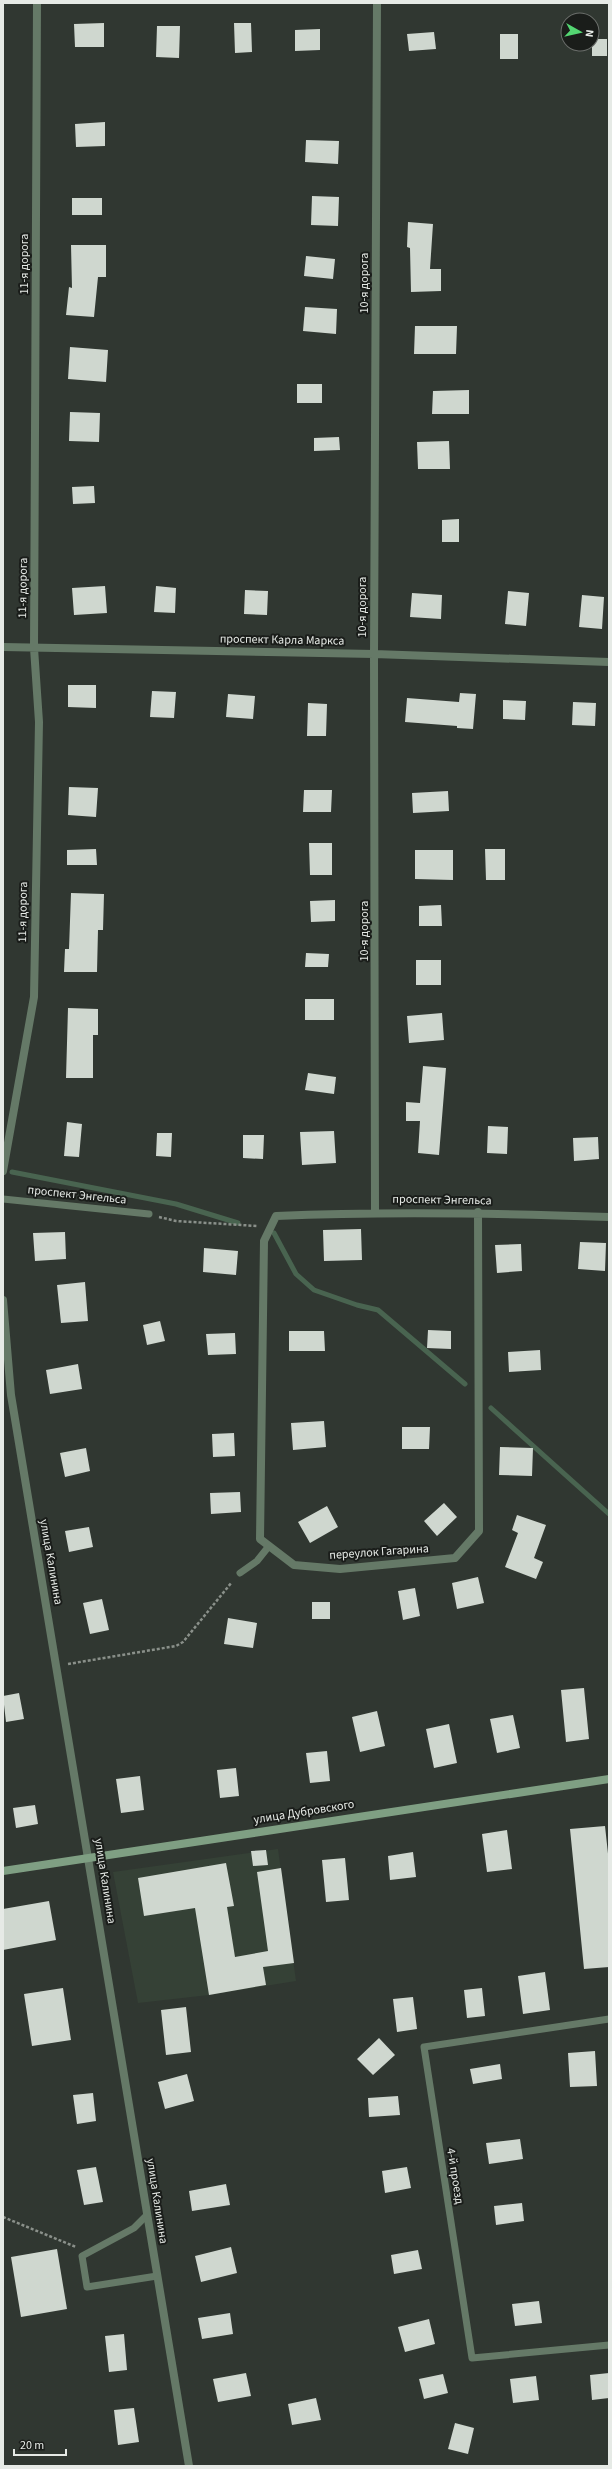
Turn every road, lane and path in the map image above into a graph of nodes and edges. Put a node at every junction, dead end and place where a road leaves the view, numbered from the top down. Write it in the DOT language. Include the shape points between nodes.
graph roads {
  1 [pos="37,3"];
  2 [pos="377,3"];
  3 [pos="3,647"];
  4 [pos="34,648"];
  5 [pos="374,654"];
  6 [pos="609,662"];
  7 [pos="3,1171"];
  8 [pos="3,1199"];
  9 [pos="375,1211"];
  10 [pos="478,1212"];
  11 [pos="149,1214"];
  12 [pos="276,1216"];
  13 [pos="609,1217"];
  14 [pos="272,1225"];
  15 [pos="3,1300"];
  16 [pos="269,1546"];
  17 [pos="240,1573"];
  18 [pos="57,1666"];
  19 [pos="609,1779"];
  20 [pos="89,1857"];
  21 [pos="3,1871"];
  22 [pos="609,2019"];
  23 [pos="147,2215"];
  24 [pos="3,2217"];
  25 [pos="89,2252"];
  26 [pos="157,2276"];
  27 [pos="609,2345"];
  28 [pos="189,2466"];
  1 -- 4 [label="street, 11-я дорога"];
  2 -- 5 [label="street, 10-я дорога"];
  3 -- 4 [label="street, проспект Карла Маркса"];
  4 -- 5 [label="street, проспект Карла Маркса"];
  4 -- 7 [label="street, 11-я дорога" via="39,722 34,997"];
  5 -- 6 [label="street, проспект Карла Маркса"];
  5 -- 9 [label="street, 10-я дорога"];
  8 -- 11 [label="lane, проспект Энгельса"];
  9 -- 10 [label="street, проспект Энгельса"];
  9 -- 12 [label="street, проспект Энгельса"];
  10 -- 13 [label="street, проспект Энгельса"];
  10 -- 16 [label="street, переулок Гагарина" via="479,1531 455,1558 340,1569 294,1565"];
  11 -- 14 [label="path" via="182,1222 251,1227"];
  12 -- 14 [label="street, переулок Гагарина"];
  14 -- 16 [label="street, переулок Гагарина" via="264,1241 260,1539"];
  15 -- 18 [label="street, улица Калинина" via="11,1395"];
  16 -- 17 [label="lane" via="258,1561"];
  17 -- 18 [label="path" via="183,1642 176,1646"];
  18 -- 20 [label="street, улица Калинина"];
  19 -- 20 [label="street, улица Дубровского"];
  20 -- 21 [label="street, улица Дубровского"];
  20 -- 23 [label="street, улица Калинина"];
  22 -- 27 [label="lane, 4-й проезд" via="424,2047 472,2358"];
  23 -- 25 [label="lane" via="134,2228"];
  23 -- 26 [label="street, улица Калинина"];
  24 -- 25 [label="path"];
  25 -- 26 [label="lane" via="82,2256 87,2287"];
  26 -- 28 [label="street, улица Калинина"];
}
